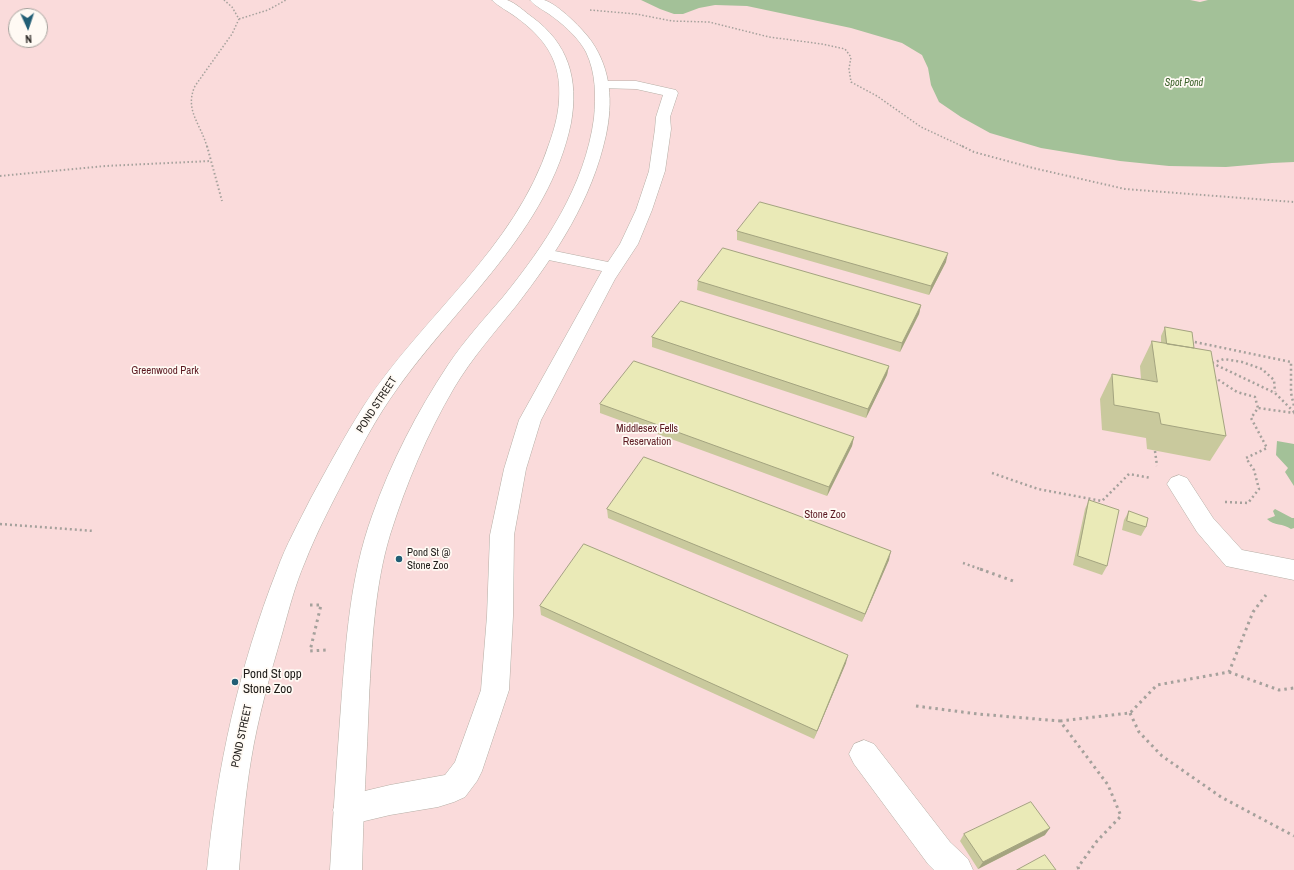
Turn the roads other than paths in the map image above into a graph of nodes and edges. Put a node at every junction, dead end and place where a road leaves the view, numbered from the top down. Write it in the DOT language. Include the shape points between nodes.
graph roads {
  1 [pos="498,0"];
  2 [pos="536,0"];
  3 [pos="603,85"];
  4 [pos="545,254"];
  5 [pos="613,268"];
  6 [pos="1179,484"];
  7 [pos="1294,570"];
  8 [pos="864,754"];
  9 [pos="348,810"];
  10 [pos="223,870"];
  11 [pos="346,870"];
  12 [pos="957,870"];
  1 -- 10 [label="main road, POND STREET" via="545,34 557,49 564,66 566,102 554,159 530,208 512,235 388,385 336,472 290,567 276,606 245,718 236,761"];
  2 -- 3 [label="main road" via="556,12 576,29 588,44 599,66"];
  3 -- 4 [label="main road" via="603,111 589,171 566,220"];
  3 -- 5 [label="main road" via="636,85 671,93 663,117 657,171 651,190 629,244"];
  4 -- 5 [label="main road"];
  4 -- 9 [label="main road" via="470,349 436,401 413,446 383,518 373,552 358,646"];
  5 -- 9 [label="main road" via="530,420 515,469 502,535 495,690 467,771 454,787"];
  6 -- 7 [label="main road" via="1205,525 1235,559"];
  8 -- 12 [label="main road" via="939,853"];
  9 -- 11 [label="main road"];
}
